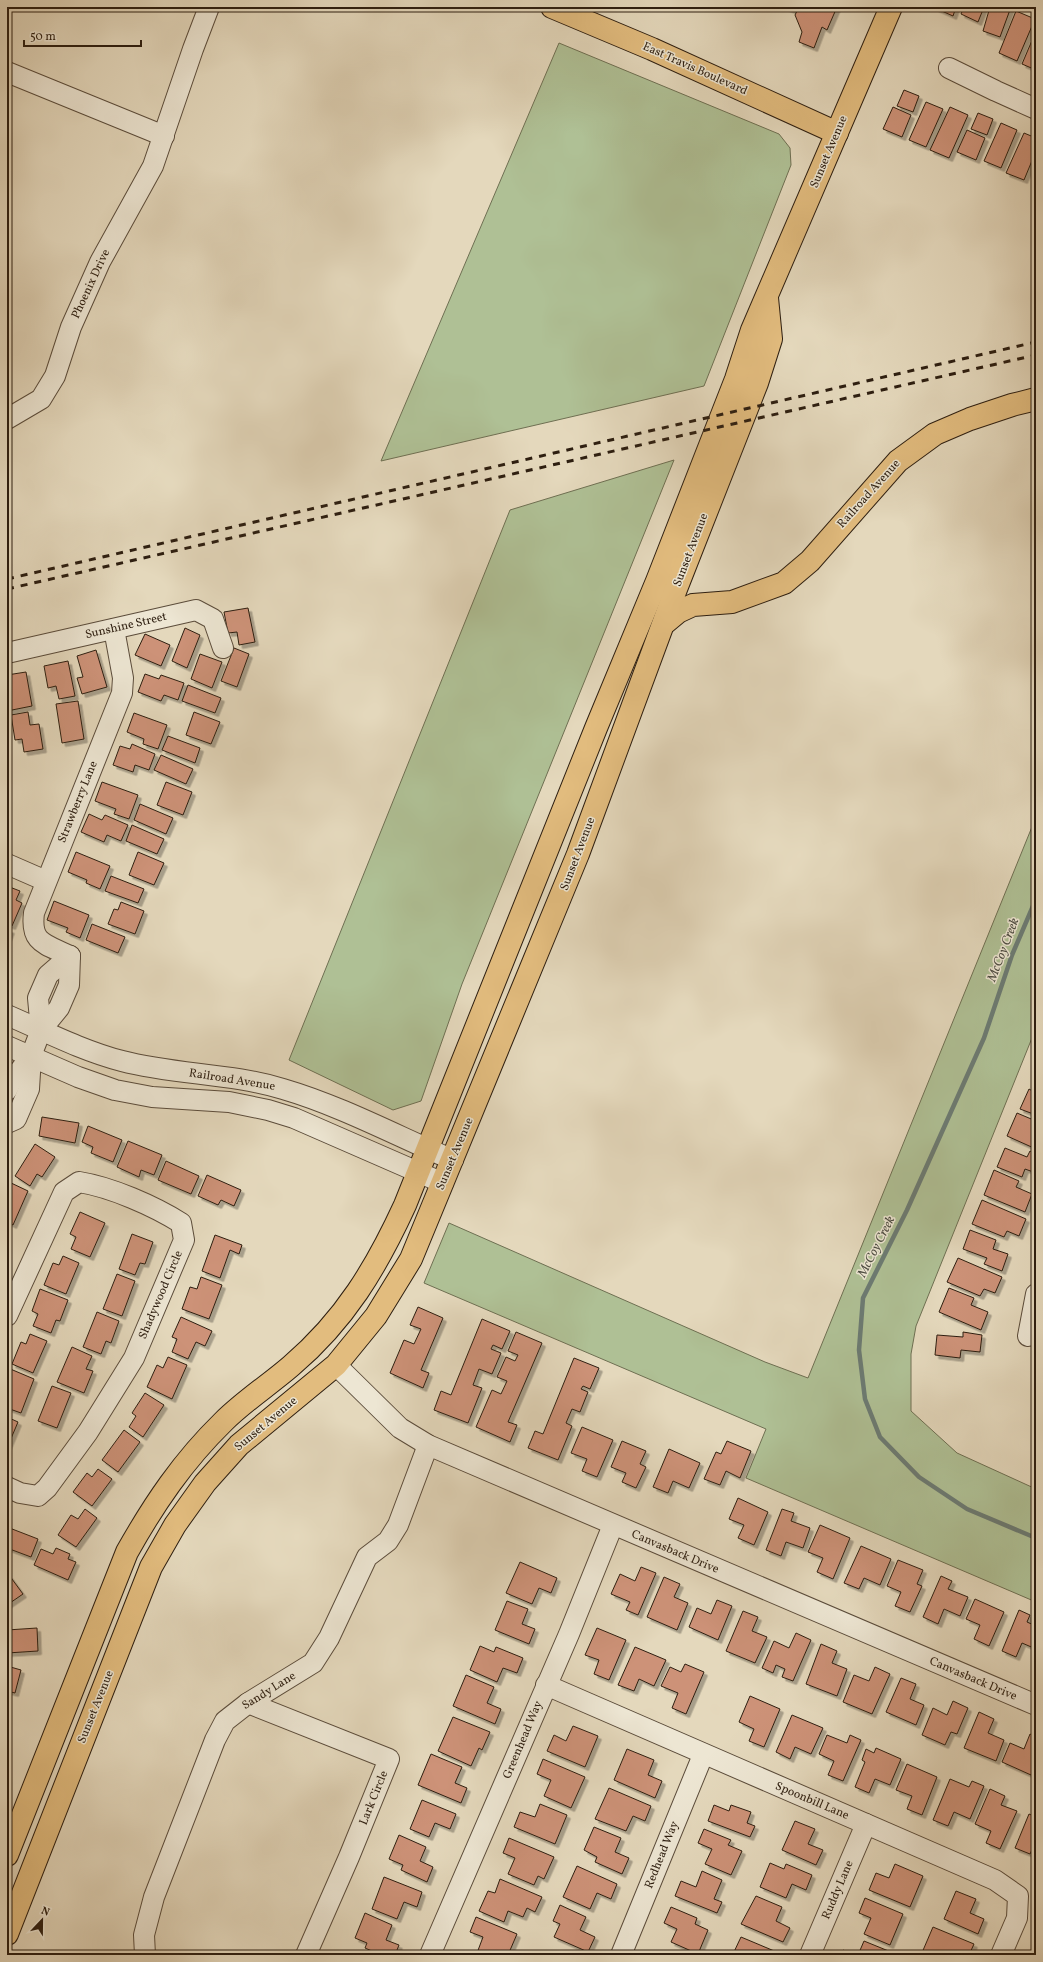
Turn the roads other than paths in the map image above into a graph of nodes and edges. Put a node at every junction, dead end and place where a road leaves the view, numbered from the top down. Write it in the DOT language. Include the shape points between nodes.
graph roads {
  1 [pos="209,7"];
  2 [pos="552,7"];
  3 [pos="891,7"];
  4 [pos="949,68"];
  5 [pos="7,72"];
  6 [pos="1036,109"];
  7 [pos="837,133"];
  8 [pos="164,136"];
  9 [pos="1036,399"];
  10 [pos="7,419"];
  11 [pos="667,585"];
  12 [pos="715,602"];
  13 [pos="666,622"];
  14 [pos="114,629"];
  15 [pos="223,648"];
  16 [pos="7,653"];
  17 [pos="7,864"];
  18 [pos="46,881"];
  19 [pos="7,1015"];
  20 [pos="41,1030"];
  21 [pos="7,1046"];
  22 [pos="31,1056"];
  23 [pos="7,1090"];
  24 [pos="7,1123"];
  25 [pos="427,1149"];
  26 [pos="453,1160"];
  27 [pos="418,1171"];
  28 [pos="443,1182"];
  29 [pos="1036,1294"];
  30 [pos="7,1316"];
  31 [pos="1028,1336"];
  32 [pos="336,1365"];
  33 [pos="428,1445"];
  34 [pos="7,1487"];
  35 [pos="613,1525"];
  36 [pos="546,1685"];
  37 [pos="248,1703"];
  38 [pos="1036,1705"];
  39 [pos="704,1755"];
  40 [pos="866,1824"];
  41 [pos="7,1855"];
  42 [pos="7,1934"];
  43 [pos="145,1955"];
  44 [pos="306,1955"];
  45 [pos="430,1955"];
  46 [pos="620,1955"];
  47 [pos="810,1955"];
  48 [pos="1001,1955"];
  1 -- 8 [label="street, Phoenix Drive"];
  2 -- 7 [label="main road, East Travis Boulevard" via="652,49"];
  3 -- 7 [label="main road, Sunset Avenue"];
  4 -- 6 [label="street"];
  5 -- 8 [label="street"];
  7 -- 11 [label="main road, Sunset Avenue" via="752,330"];
  8 -- 10 [label="street, Phoenix Drive" via="153,166 100,262 71,328 55,376 41,399"];
  9 -- 12 [label="main road, Railroad Avenue" via="970,419 936,434 898,461 810,560 784,583 732,602"];
  11 -- 12 [label="main road, Railroad Avenue" via="697,598"];
  11 -- 13 [label="main road, Sunset Avenue"];
  11 -- 25 [label="main road, Sunset Avenue" via="596,728"];
  12 -- 13 [label="main road, Railroad Avenue" via="693,605 678,612"];
  13 -- 26 [label="main road, Sunset Avenue" via="578,854"];
  14 -- 15 [label="street, Sunshine Street" via="196,610 213,619"];
  14 -- 16 [label="street, Sunshine Street"];
  14 -- 18 [label="street, Strawberry Lane" via="123,678 122,693"];
  17 -- 18 [label="street"];
  18 -- 20 [label="street, Strawberry Lane" via="34,913 32,927 40,941 70,956 68,985 59,1008"];
  19 -- 20 [label="street, Railroad Avenue"];
  20 -- 22 [label="street, Strawberry Lane"];
  20 -- 25 [label="street, Railroad Avenue" via="121,1061 282,1088"];
  21 -- 22 [label="street, Railroad Avenue"];
  22 -- 23 [label="street" via="10,1082"];
  22 -- 24 [label="street" via="29,1089 16,1119"];
  22 -- 27 [label="street, Railroad Avenue" via="115,1090 152,1097 228,1102 268,1110 294,1118"];
  25 -- 26 [label="street, Railroad Avenue"];
  25 -- 27 [label="main road, Sunset Avenue"];
  26 -- 28 [label="main road, Sunset Avenue"];
  27 -- 28 [label="street, Railroad Avenue"];
  27 -- 41 [label="main road, Sunset Avenue" via="387,1245 353,1300 316,1343 292,1366 224,1421 183,1466 152,1508 127,1552"];
  28 -- 32 [label="main road, Sunset Avenue" via="411,1259 395,1287 376,1316"];
  29 -- 31 [label="street"];
  30 -- 34 [label="street, Shadywood Circle" via="64,1192 79,1182 95,1184 164,1212 181,1223 184,1240 134,1358 88,1432 47,1488 38,1496 20,1493"];
  32 -- 33 [label="street, Canvasback Drive" via="400,1428"];
  32 -- 42 [label="main road, Sunset Avenue" via="239,1445 205,1483 175,1525 152,1567"];
  33 -- 35 [label="street, Canvasback Drive"];
  33 -- 37 [label="street, Sandy Lane" via="398,1525 388,1541 367,1557 329,1638 313,1663"];
  35 -- 36 [label="street, Greenhead Way"];
  35 -- 38 [label="street, Canvasback Drive"];
  36 -- 39 [label="street, Spoonbill Lane"];
  36 -- 45 [label="street, Greenhead Way"];
  37 -- 43 [label="street, Sandy Lane" via="225,1721 215,1740 154,1897 144,1935"];
  37 -- 44 [label="street, Lark Circle" via="390,1759"];
  39 -- 40 [label="street, Spoonbill Lane"];
  39 -- 46 [label="street, Redhead Way"];
  40 -- 47 [label="street, Ruddy Lane"];
  40 -- 48 [label="street, Spoonbill Lane" via="995,1880 1018,1896 1017,1918"];
}
